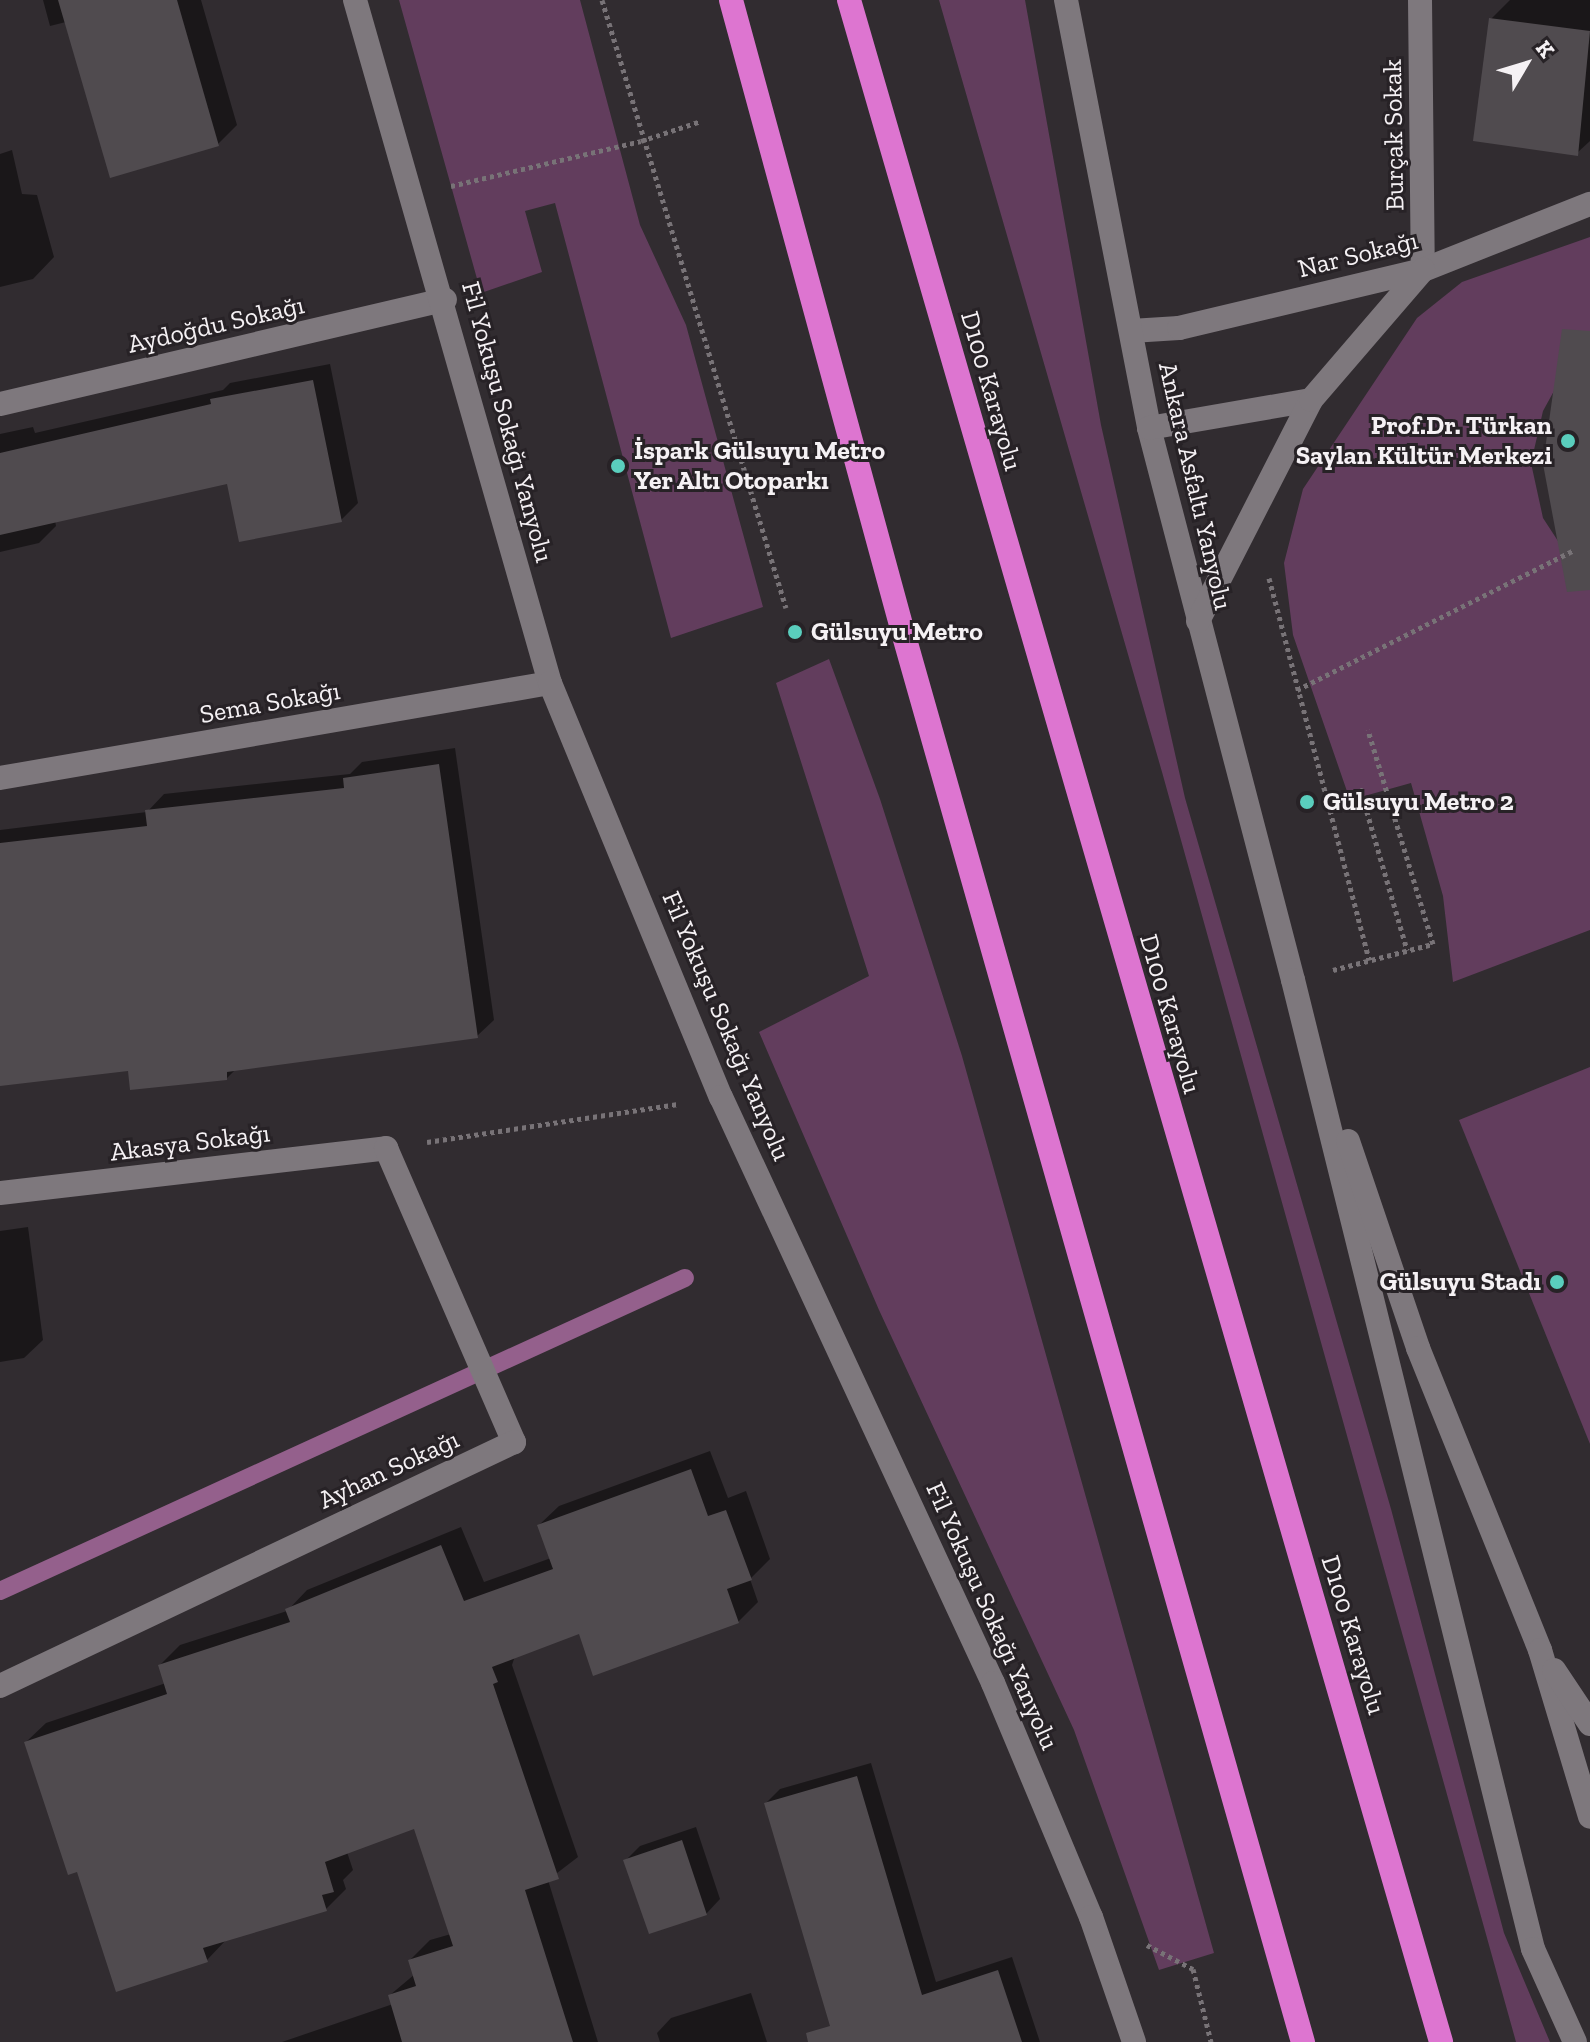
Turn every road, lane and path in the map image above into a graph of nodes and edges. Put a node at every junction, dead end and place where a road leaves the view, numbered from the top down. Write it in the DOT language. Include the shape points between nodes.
graph roads {
  1 [pos="355,0"];
  2 [pos="602,0"];
  3 [pos="721,0"];
  4 [pos="731,0"];
  5 [pos="849,0"];
  6 [pos="1066,0"];
  7 [pos="1420,0"];
  8 [pos="760,106"];
  9 [pos="701,121"];
  10 [pos="641,141"];
  11 [pos="414,195"];
  12 [pos="1590,204"];
  13 [pos="1423,270"];
  14 [pos="445,300"];
  15 [pos="1131,331"];
  16 [pos="1311,400"];
  17 [pos="0,404"];
  18 [pos="1149,428"];
  19 [pos="1253,516"];
  20 [pos="1574,550"];
  21 [pos="786,608"];
  22 [pos="1198,621"];
  23 [pos="550,683"];
  24 [pos="1297,690"];
  25 [pos="1368,730"];
  26 [pos="0,778"];
  27 [pos="1360,788"];
  28 [pos="1407,950"];
  29 [pos="1369,960"];
  30 [pos="1293,980"];
  31 [pos="721,1097"];
  32 [pos="386,1148"];
  33 [pos="0,1193"];
  34 [pos="1540,1650"];
  35 [pos="0,1686"];
  36 [pos="1590,1724"];
  37 [pos="1590,1817"];
  38 [pos="1091,1917"];
  39 [pos="1134,2042"];
  40 [pos="1211,2042"];
  41 [pos="1303,2042"];
  42 [pos="1441,2042"];
  43 [pos="1575,2042"];
  1 -- 11 [label="main road, Fil Yokuşu Sokağı Yanyolu"];
  2 -- 10 [label="path"];
  3 -- 8 [label="highway"];
  4 -- 8 [label="highway"];
  5 -- 42 [label="highway, D100 Karayolu"];
  6 -- 15 [label="main road, Ankara Asfaltı Yanyolu"];
  7 -- 13 [label="main road, Burçak Sokak"];
  8 -- 41 [label="highway" via="904,636"];
  9 -- 10 [label="path"];
  10 -- 11 [label="path"];
  10 -- 21 [label="path"];
  11 -- 14 [label="main road, Fil Yokuşu Sokağı Yanyolu"];
  12 -- 13 [label="main road, Nar Sokağı"];
  13 -- 15 [label="main road, Nar Sokağı" via="1179,328"];
  13 -- 16 [label="main road"];
  14 -- 17 [label="main road, Aydoğdu Sokağı"];
  14 -- 23 [label="main road, Fil Yokuşu Sokağı Yanyolu"];
  15 -- 18 [label="main road, Ankara Asfaltı Yanyolu"];
  16 -- 18 [label="main road"];
  16 -- 19 [label="main road"];
  18 -- 22 [label="main road, Ankara Asfaltı Yanyolu"];
  19 -- 22 [label="main road"];
  19 -- 24 [label="path"];
  20 -- 24 [label="path"];
  22 -- 30 [label="main road, Ankara Asfaltı Yanyolu"];
  23 -- 26 [label="main road, Sema Sokağı"];
  23 -- 31 [label="main road, Fil Yokuşu Sokağı Yanyolu"];
  24 -- 29 [label="path"];
  25 -- 28 [label="path" via="1433,944"];
  27 -- 28 [label="path"];
  28 -- 29 [label="path"];
  29 -- 30 [label="path"];
  30 -- 34 [label="main road" via="1418,1348"];
  30 -- 43 [label="main road" via="1533,1949"];
  31 -- 32 [label="path"];
  31 -- 38 [label="main road, Fil Yokuşu Sokağı Yanyolu" via="986,1669"];
  32 -- 33 [label="main road, Akasya Sokağı"];
  32 -- 35 [label="main road, Ayhan Sokağı" via="514,1442"];
  34 -- 36 [label="main road"];
  34 -- 37 [label="main road"];
  38 -- 39 [label="main road, Fil Yokuşu Sokağı Yanyolu"];
  38 -- 40 [label="path" via="1193,1969"];
}
